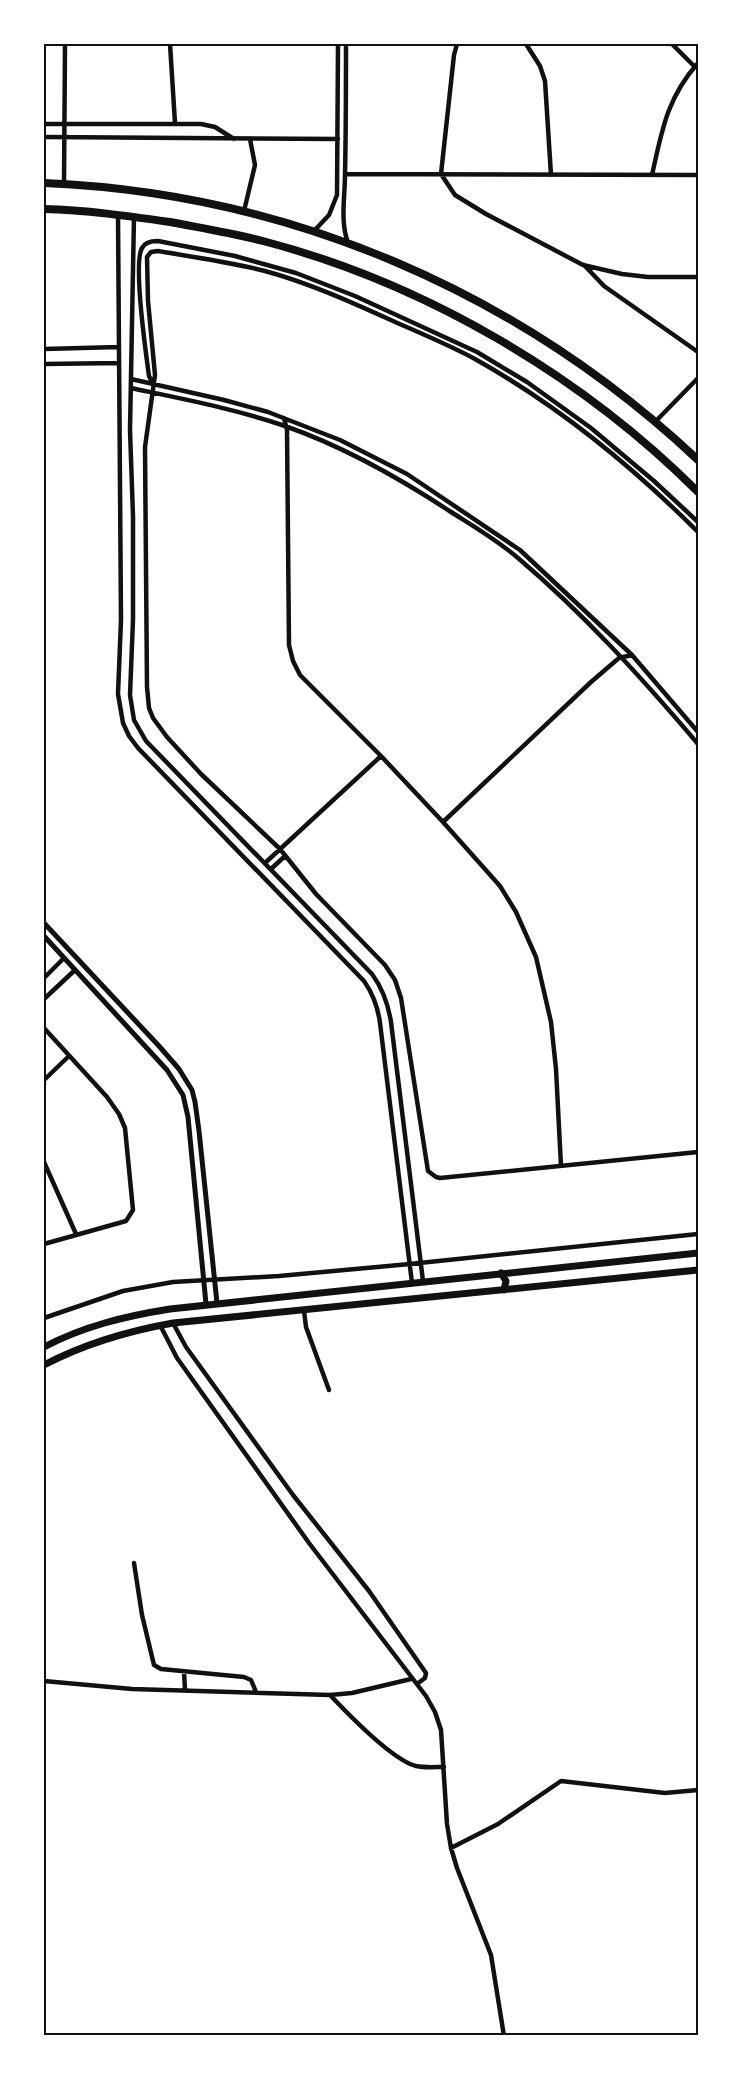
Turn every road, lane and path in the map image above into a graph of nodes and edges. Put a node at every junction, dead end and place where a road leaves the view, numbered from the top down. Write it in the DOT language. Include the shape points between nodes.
graph roads {
  1 [pos="65,44"];
  2 [pos="170,44"];
  3 [pos="338,44"];
  4 [pos="346,44"];
  5 [pos="457,44"];
  6 [pos="526,44"];
  7 [pos="672,44"];
  8 [pos="697,65"];
  9 [pos="175,123"];
  10 [pos="44,124"];
  11 [pos="65,124"];
  12 [pos="44,137"];
  13 [pos="65,137"];
  14 [pos="234,139"];
  15 [pos="250,139"];
  16 [pos="338,139"];
  17 [pos="345,174"];
  18 [pos="441,174"];
  19 [pos="551,175"];
  20 [pos="652,175"];
  21 [pos="699,175"];
  22 [pos="44,183"];
  23 [pos="64,184"];
  24 [pos="44,209"];
  25 [pos="244,211"];
  26 [pos="118,215"];
  27 [pos="134,216"];
  28 [pos="314,231"];
  29 [pos="348,243"];
  30 [pos="144,246"];
  31 [pos="151,252"];
  32 [pos="583,265"];
  33 [pos="699,277"];
  34 [pos="119,337"];
  35 [pos="131,338"];
  36 [pos="119,347"];
  37 [pos="44,349"];
  38 [pos="699,352"];
  39 [pos="119,363"];
  40 [pos="44,364"];
  41 [pos="699,378"];
  42 [pos="131,380"];
  43 [pos="153,384"];
  44 [pos="131,388"];
  45 [pos="152,392"];
  46 [pos="130,415"];
  47 [pos="119,416"];
  48 [pos="284,418"];
  49 [pos="655,422"];
  50 [pos="286,427"];
  51 [pos="699,460"];
  52 [pos="699,492"];
  53 [pos="699,522"];
  54 [pos="699,532"];
  55 [pos="632,655"];
  56 [pos="622,656"];
  57 [pos="699,732"];
  58 [pos="699,744"];
  59 [pos="381,756"];
  60 [pos="443,822"];
  61 [pos="280,849"];
  62 [pos="285,856"];
  63 [pos="265,863"];
  64 [pos="271,869"];
  65 [pos="44,923"];
  66 [pos="44,936"];
  67 [pos="64,958"];
  68 [pos="75,970"];
  69 [pos="44,978"];
  70 [pos="114,998"];
  71 [pos="44,999"];
  72 [pos="107,1004"];
  73 [pos="44,1028"];
  74 [pos="69,1056"];
  75 [pos="44,1080"];
  76 [pos="699,1152"];
  77 [pos="44,1162"];
  78 [pos="561,1166"];
  79 [pos="699,1233"];
  80 [pos="76,1234"];
  81 [pos="44,1244"];
  82 [pos="699,1254"];
  83 [pos="420,1263"];
  84 [pos="410,1264"];
  85 [pos="699,1270"];
  86 [pos="517,1272"];
  87 [pos="501,1273"];
  88 [pos="215,1278"];
  89 [pos="204,1279"];
  90 [pos="423,1281"];
  91 [pos="412,1283"];
  92 [pos="518,1288"];
  93 [pos="504,1290"];
  94 [pos="217,1303"];
  95 [pos="206,1304"];
  96 [pos="304,1311"];
  97 [pos="44,1318"];
  98 [pos="173,1323"];
  99 [pos="160,1326"];
  100 [pos="44,1347"];
  101 [pos="44,1365"];
  102 [pos="329,1390"];
  103 [pos="134,1563"];
  104 [pos="184,1672"];
  105 [pos="411,1678"];
  106 [pos="44,1681"];
  107 [pos="417,1684"];
  108 [pos="185,1690"];
  109 [pos="256,1692"];
  110 [pos="330,1695"];
  111 [pos="444,1767"];
  112 [pos="699,1790"];
  113 [pos="451,1848"];
  114 [pos="504,2036"];
  1 -- 11 [label="street"];
  2 -- 9 [label="street"];
  3 -- 16 [label="street"];
  4 -- 17 [label="street"];
  5 -- 18 [label="street"];
  6 -- 19 [label="street" via="545,81"];
  7 -- 8 [label="street"];
  8 -- 20 [label="street" via="667,113"];
  9 -- 11 [label="street"];
  9 -- 14 [label="street" via="208,125"];
  10 -- 11 [label="street"];
  11 -- 13 [label="street"];
  12 -- 13 [label="street"];
  13 -- 14 [label="street"];
  13 -- 23 [label="street"];
  14 -- 15 [label="street"];
  15 -- 16 [label="street"];
  15 -- 25 [label="street" via="255,165"];
  16 -- 28 [label="street" via="337,195 329,215"];
  17 -- 18 [label="street"];
  17 -- 29 [label="street" via="343,218"];
  18 -- 19 [label="street"];
  18 -- 32 [label="street" via="455,195 478,210"];
  19 -- 20 [label="street"];
  20 -- 21 [label="street"];
  22 -- 23 [label="highway"];
  23 -- 25 [label="highway"];
  24 -- 26 [label="highway"];
  25 -- 28 [label="highway"];
  26 -- 27 [label="highway"];
  26 -- 34 [label="street"];
  27 -- 35 [label="street"];
  27 -- 52 [label="highway" via="264,241 372,278 426,302 527,356 575,389 646,444"];
  28 -- 29 [label="highway"];
  29 -- 49 [label="highway" via="434,278 507,317 587,368"];
  30 -- 31 [label="street"];
  30 -- 43 [label="street" via="140,260 141,302"];
  30 -- 53 [label="street" via="158,241 236,256 296,273 469,348 527,382 591,428"];
  31 -- 43 [label="street" via="147,261"];
  31 -- 54 [label="street" via="234,264 295,280 474,359 523,388 588,435"];
  32 -- 33 [label="street" via="648,277"];
  32 -- 38 [label="street" via="604,286"];
  34 -- 35 [label="street"];
  34 -- 36 [label="street"];
  35 -- 42 [label="street"];
  36 -- 37 [label="street"];
  36 -- 39 [label="street"];
  39 -- 40 [label="street"];
  39 -- 47 [label="street"];
  41 -- 49 [label="street"];
  42 -- 43 [label="street"];
  42 -- 44 [label="street"];
  43 -- 45 [label="street"];
  43 -- 48 [label="street" via="231,401"];
  44 -- 45 [label="street"];
  44 -- 46 [label="street"];
  45 -- 50 [label="street"];
  45 -- 61 [label="street" via="144,470 149,708 158,727 201,774"];
  46 -- 47 [label="street"];
  46 -- 63 [label="street" via="130,695 134,720 146,741"];
  47 -- 84 [label="street" via="118,694 123,723 138,748 370,990 380,1023"];
  48 -- 50 [label="street"];
  48 -- 55 [label="street" via="373,455 504,537"];
  49 -- 51 [label="highway"];
  50 -- 56 [label="street" via="386,471 498,543"];
  50 -- 59 [label="street" via="290,654 306,681"];
  55 -- 56 [label="street"];
  55 -- 57 [label="street"];
  56 -- 58 [label="street"];
  56 -- 60 [label="street"];
  59 -- 60 [label="street"];
  59 -- 61 [label="street"];
  60 -- 78 [label="street" via="505,894 536,957 554,1048"];
  61 -- 62 [label="street"];
  61 -- 63 [label="street"];
  62 -- 64 [label="street"];
  62 -- 78 [label="street" via="395,980 402,998 426,1166 431,1174 440,1178"];
  63 -- 64 [label="street"];
  64 -- 83 [label="street" via="372,974 385,996 404,1116"];
  65 -- 70 [label="street"];
  66 -- 67 [label="street"];
  67 -- 68 [label="street"];
  67 -- 69 [label="street"];
  68 -- 71 [label="street"];
  68 -- 72 [label="street"];
  70 -- 72 [label="street"];
  70 -- 88 [label="street" via="179,1069 192,1090"];
  72 -- 89 [label="street" via="174,1077 183,1095"];
  73 -- 74 [label="street"];
  74 -- 75 [label="street"];
  74 -- 80 [label="street" via="112,1104 125,1128 133,1206 126,1221"];
  76 -- 78 [label="street"];
  77 -- 80 [label="street"];
  79 -- 83 [label="street"];
  80 -- 81 [label="street"];
  82 -- 86 [label="main road"];
  83 -- 84 [label="street"];
  83 -- 90 [label="street"];
  84 -- 88 [label="street"];
  84 -- 91 [label="street"];
  85 -- 92 [label="main road"];
  86 -- 87 [label="main road"];
  86 -- 92 [label="main road" via="513,1282"];
  87 -- 90 [label="main road"];
  87 -- 93 [label="main road" via="506,1281"];
  88 -- 89 [label="street"];
  88 -- 94 [label="street"];
  89 -- 95 [label="street"];
  89 -- 97 [label="street" via="123,1291"];
  90 -- 91 [label="main road"];
  91 -- 94 [label="main road"];
  92 -- 93 [label="main road"];
  93 -- 96 [label="main road"];
  94 -- 95 [label="main road"];
  95 -- 100 [label="main road" via="123,1317"];
  96 -- 98 [label="main road"];
  96 -- 102 [label="street"];
  98 -- 99 [label="main road"];
  98 -- 107 [label="street" via="207,1377 426,1673"];
  99 -- 101 [label="main road" via="99,1341"];
  99 -- 105 [label="street" via="177,1358"];
  103 -- 104 [label="street" via="153,1662 158,1668"];
  104 -- 108 [label="street"];
  104 -- 109 [label="street" via="244,1677 252,1680"];
  105 -- 107 [label="street"];
  105 -- 110 [label="street"];
  106 -- 108 [label="street"];
  107 -- 111 [label="street" via="438,1720"];
  108 -- 109 [label="street"];
  109 -- 110 [label="street"];
  110 -- 111 [label="street" via="365,1731 400,1758 417,1766"];
  111 -- 113 [label="street"];
  112 -- 113 [label="street" via="661,1793 561,1781 498,1824"];
  113 -- 114 [label="street" via="491,1955"];
}
